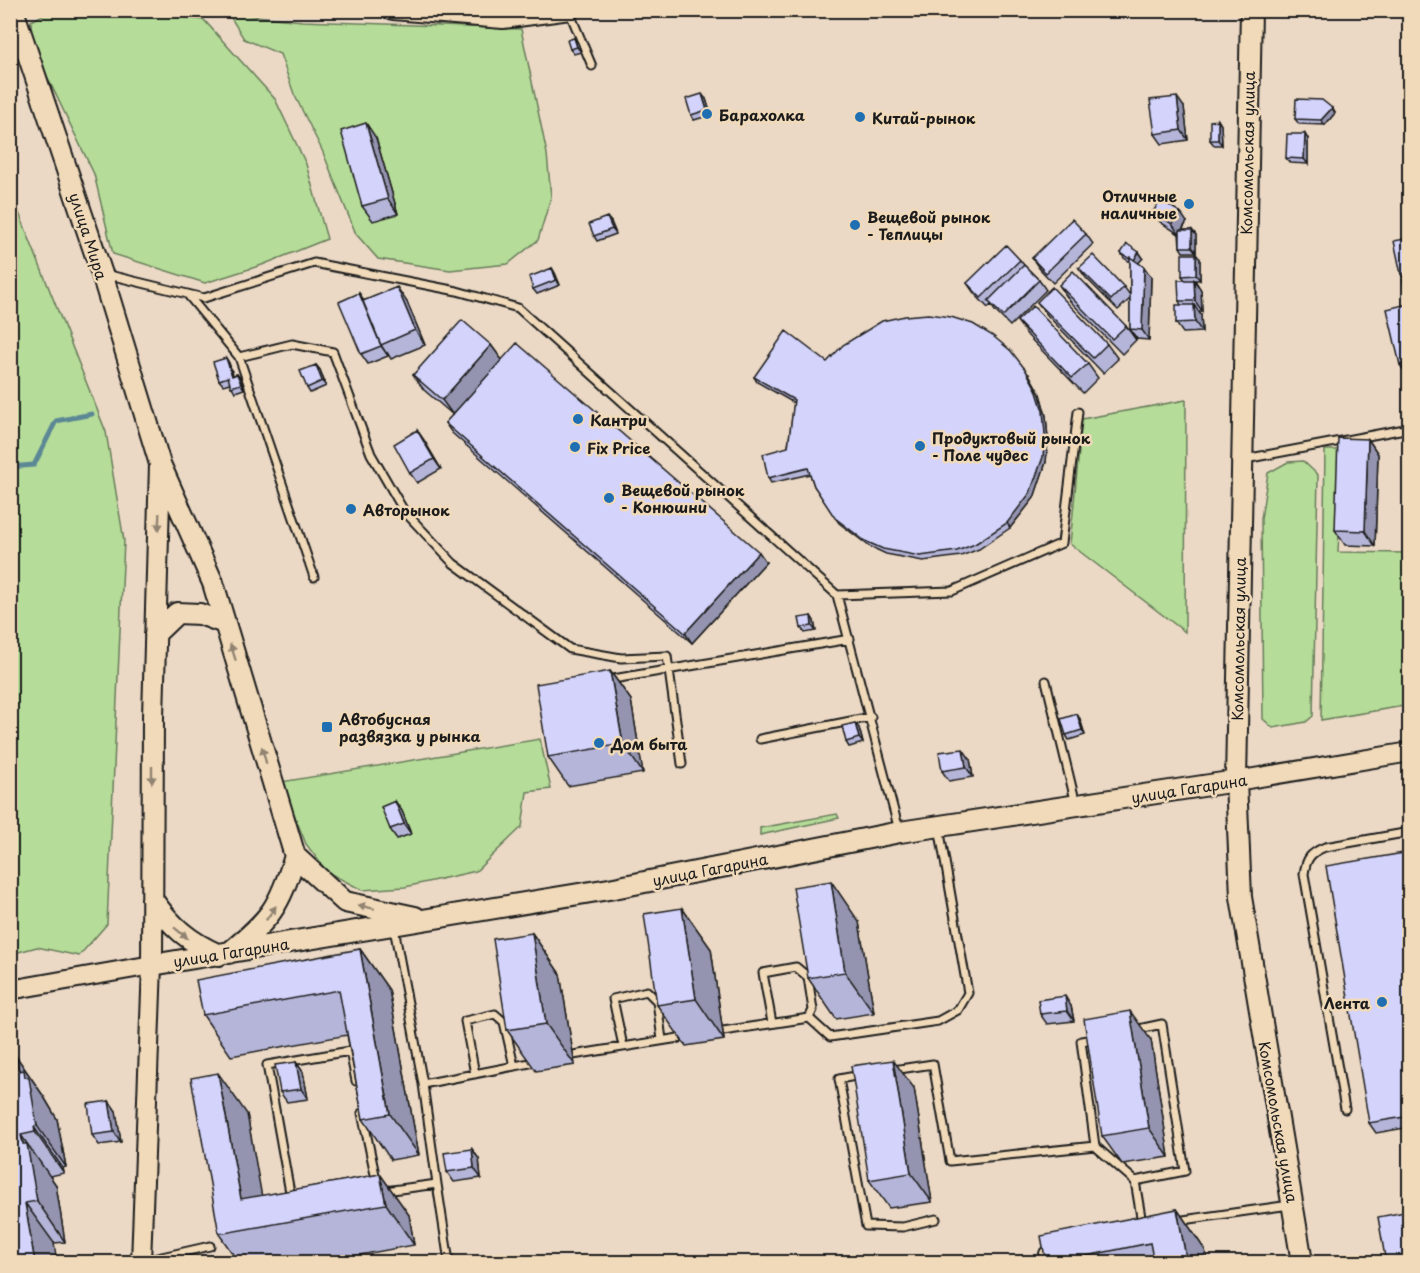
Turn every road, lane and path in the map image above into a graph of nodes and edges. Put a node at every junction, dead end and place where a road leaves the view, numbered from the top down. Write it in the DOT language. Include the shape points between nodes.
graph roads {
  1 [pos="14,10"];
  2 [pos="393,10"];
  3 [pos="1251,10"];
  4 [pos="569,11"];
  5 [pos="592,66"];
  6 [pos="102,274"];
  7 [pos="188,295"];
  8 [pos="239,357"];
  9 [pos="1077,412"];
  10 [pos="1410,428"];
  11 [pos="1242,460"];
  12 [pos="160,464"];
  13 [pos="314,577"];
  14 [pos="837,595"];
  15 [pos="224,623"];
  16 [pos="155,634"];
  17 [pos="850,639"];
  18 [pos="670,669"];
  19 [pos="602,681"];
  20 [pos="1046,681"];
  21 [pos="871,717"];
  22 [pos="760,739"];
  23 [pos="1408,754"];
  24 [pos="682,764"];
  25 [pos="1236,781"];
  26 [pos="1076,806"];
  27 [pos="938,826"];
  28 [pos="900,832"];
  29 [pos="1410,832"];
  30 [pos="295,856"];
  31 [pos="152,899"];
  32 [pos="423,919"];
  33 [pos="393,925"];
  34 [pos="224,954"];
  35 [pos="152,965"];
  36 [pos="10,990"];
  37 [pos="809,1018"];
  38 [pos="772,1023"];
  39 [pos="723,1030"];
  40 [pos="1127,1032"];
  41 [pos="1104,1036"];
  42 [pos="685,1037"];
  43 [pos="662,1040"];
  44 [pos="623,1046"];
  45 [pos="573,1055"];
  46 [pos="535,1062"];
  47 [pos="513,1066"];
  48 [pos="886,1071"];
  49 [pos="874,1073"];
  50 [pos="475,1074"];
  51 [pos="423,1084"];
  52 [pos="357,1086"];
  53 [pos="1345,1108"];
  54 [pos="362,1110"];
  55 [pos="1095,1146"];
  56 [pos="1135,1181"];
  57 [pos="437,1184"];
  58 [pos="1293,1205"];
  59 [pos="293,1208"];
  60 [pos="936,1219"];
  61 [pos="1166,1222"];
  62 [pos="1154,1224"];
  63 [pos="1142,1226"];
  64 [pos="1131,1228"];
  65 [pos="1062,1242"];
  66 [pos="210,1246"];
  67 [pos="141,1262"];
  68 [pos="449,1263"];
  69 [pos="1041,1263"];
  70 [pos="1302,1263"];
  1 -- 6 [label="main road, улица Мира"];
  2 -- 4 [label="street" via="503,19"];
  3 -- 11 [label="main road, Комсомольская улица"];
  4 -- 5 [label="lane"];
  6 -- 7 [label="lane"];
  6 -- 12 [label="main road, улица Мира"];
  7 -- 8 [label="lane"];
  7 -- 14 [label="lane" via="204,298 314,263 457,291 518,308"];
  8 -- 13 [label="lane"];
  8 -- 18 [label="lane" via="291,344 333,352 371,454 404,511 453,563 570,649 621,658 667,656"];
  9 -- 14 [label="lane" via="1062,543 952,591"];
  10 -- 11 [label="lane"];
  11 -- 25 [label="main road, Комсомольская улица"];
  12 -- 15 [label="main road" via="213,583"];
  12 -- 16 [label="main road, one-way"];
  14 -- 17 [label="lane"];
  15 -- 16 [label="main road" via="177,613"];
  30 -- 15 [label="main road, one-way"];
  16 -- 31 [label="main road, one-way"];
  17 -- 18 [label="lane"];
  17 -- 21 [label="lane"];
  18 -- 19 [label="lane"];
  18 -- 24 [label="lane"];
  20 -- 26 [label="lane"];
  21 -- 22 [label="lane"];
  21 -- 28 [label="lane"];
  23 -- 25 [label="street, улица Гагарина"];
  25 -- 26 [label="main road, улица Гагарина"];
  25 -- 58 [label="main road, Комсомольская улица" via="1241,897"];
  26 -- 27 [label="main road, улица Гагарина"];
  27 -- 28 [label="main road, улица Гагарина"];
  27 -- 37 [label="lane" via="968,993 958,1010 938,1021 830,1037"];
  28 -- 32 [label="main road, улица Гагарина"];
  29 -- 53 [label="lane" via="1324,847 1306,861 1304,874"];
  32 -- 30 [label="main road, one-way" via="345,902"];
  34 -- 30 [label="main road, one-way" via="262,925 283,896"];
  31 -- 34 [label="main road, one-way" via="171,925 195,945"];
  31 -- 35 [label="main road"];
  32 -- 33 [label="main road, улица Гагарина"];
  33 -- 34 [label="main road, улица Гагарина"];
  33 -- 51 [label="lane"];
  34 -- 35 [label="main road, улица Гагарина"];
  35 -- 36 [label="street, улица Гагарина"];
  35 -- 67 [label="street"];
  37 -- 38 [label="lane"];
  37 -- 38 [label="lane" via="813,1010 808,977 796,967 763,973"];
  38 -- 39 [label="lane"];
  40 -- 56 [label="lane" via="1162,1024 1185,1171"];
  41 -- 55 [label="lane" via="1081,1041"];
  42 -- 43 [label="lane"];
  43 -- 44 [label="lane"];
  43 -- 44 [label="lane" via="657,1001 647,991 613,999"];
  44 -- 45 [label="lane"];
  46 -- 47 [label="lane"];
  47 -- 50 [label="lane"];
  47 -- 50 [label="lane" via="504,1022 495,1014 465,1021"];
  48 -- 55 [label="lane" via="933,1064 950,1161"];
  49 -- 60 [label="lane" via="839,1079 866,1226 903,1227"];
  50 -- 51 [label="lane"];
  51 -- 57 [label="lane"];
  52 -- 59 [label="lane" via="350,1051 267,1065"];
  54 -- 57 [label="lane" via="379,1192"];
  55 -- 56 [label="lane"];
  56 -- 63 [label="lane"];
  57 -- 68 [label="lane"];
  58 -- 61 [label="lane"];
  58 -- 70 [label="main road, Комсомольская улица"];
  62 -- 63 [label="lane"];
  63 -- 64 [label="lane"];
  65 -- 69 [label="lane" via="1044,1252"];
  66 -- 67 [label="lane"];
}
